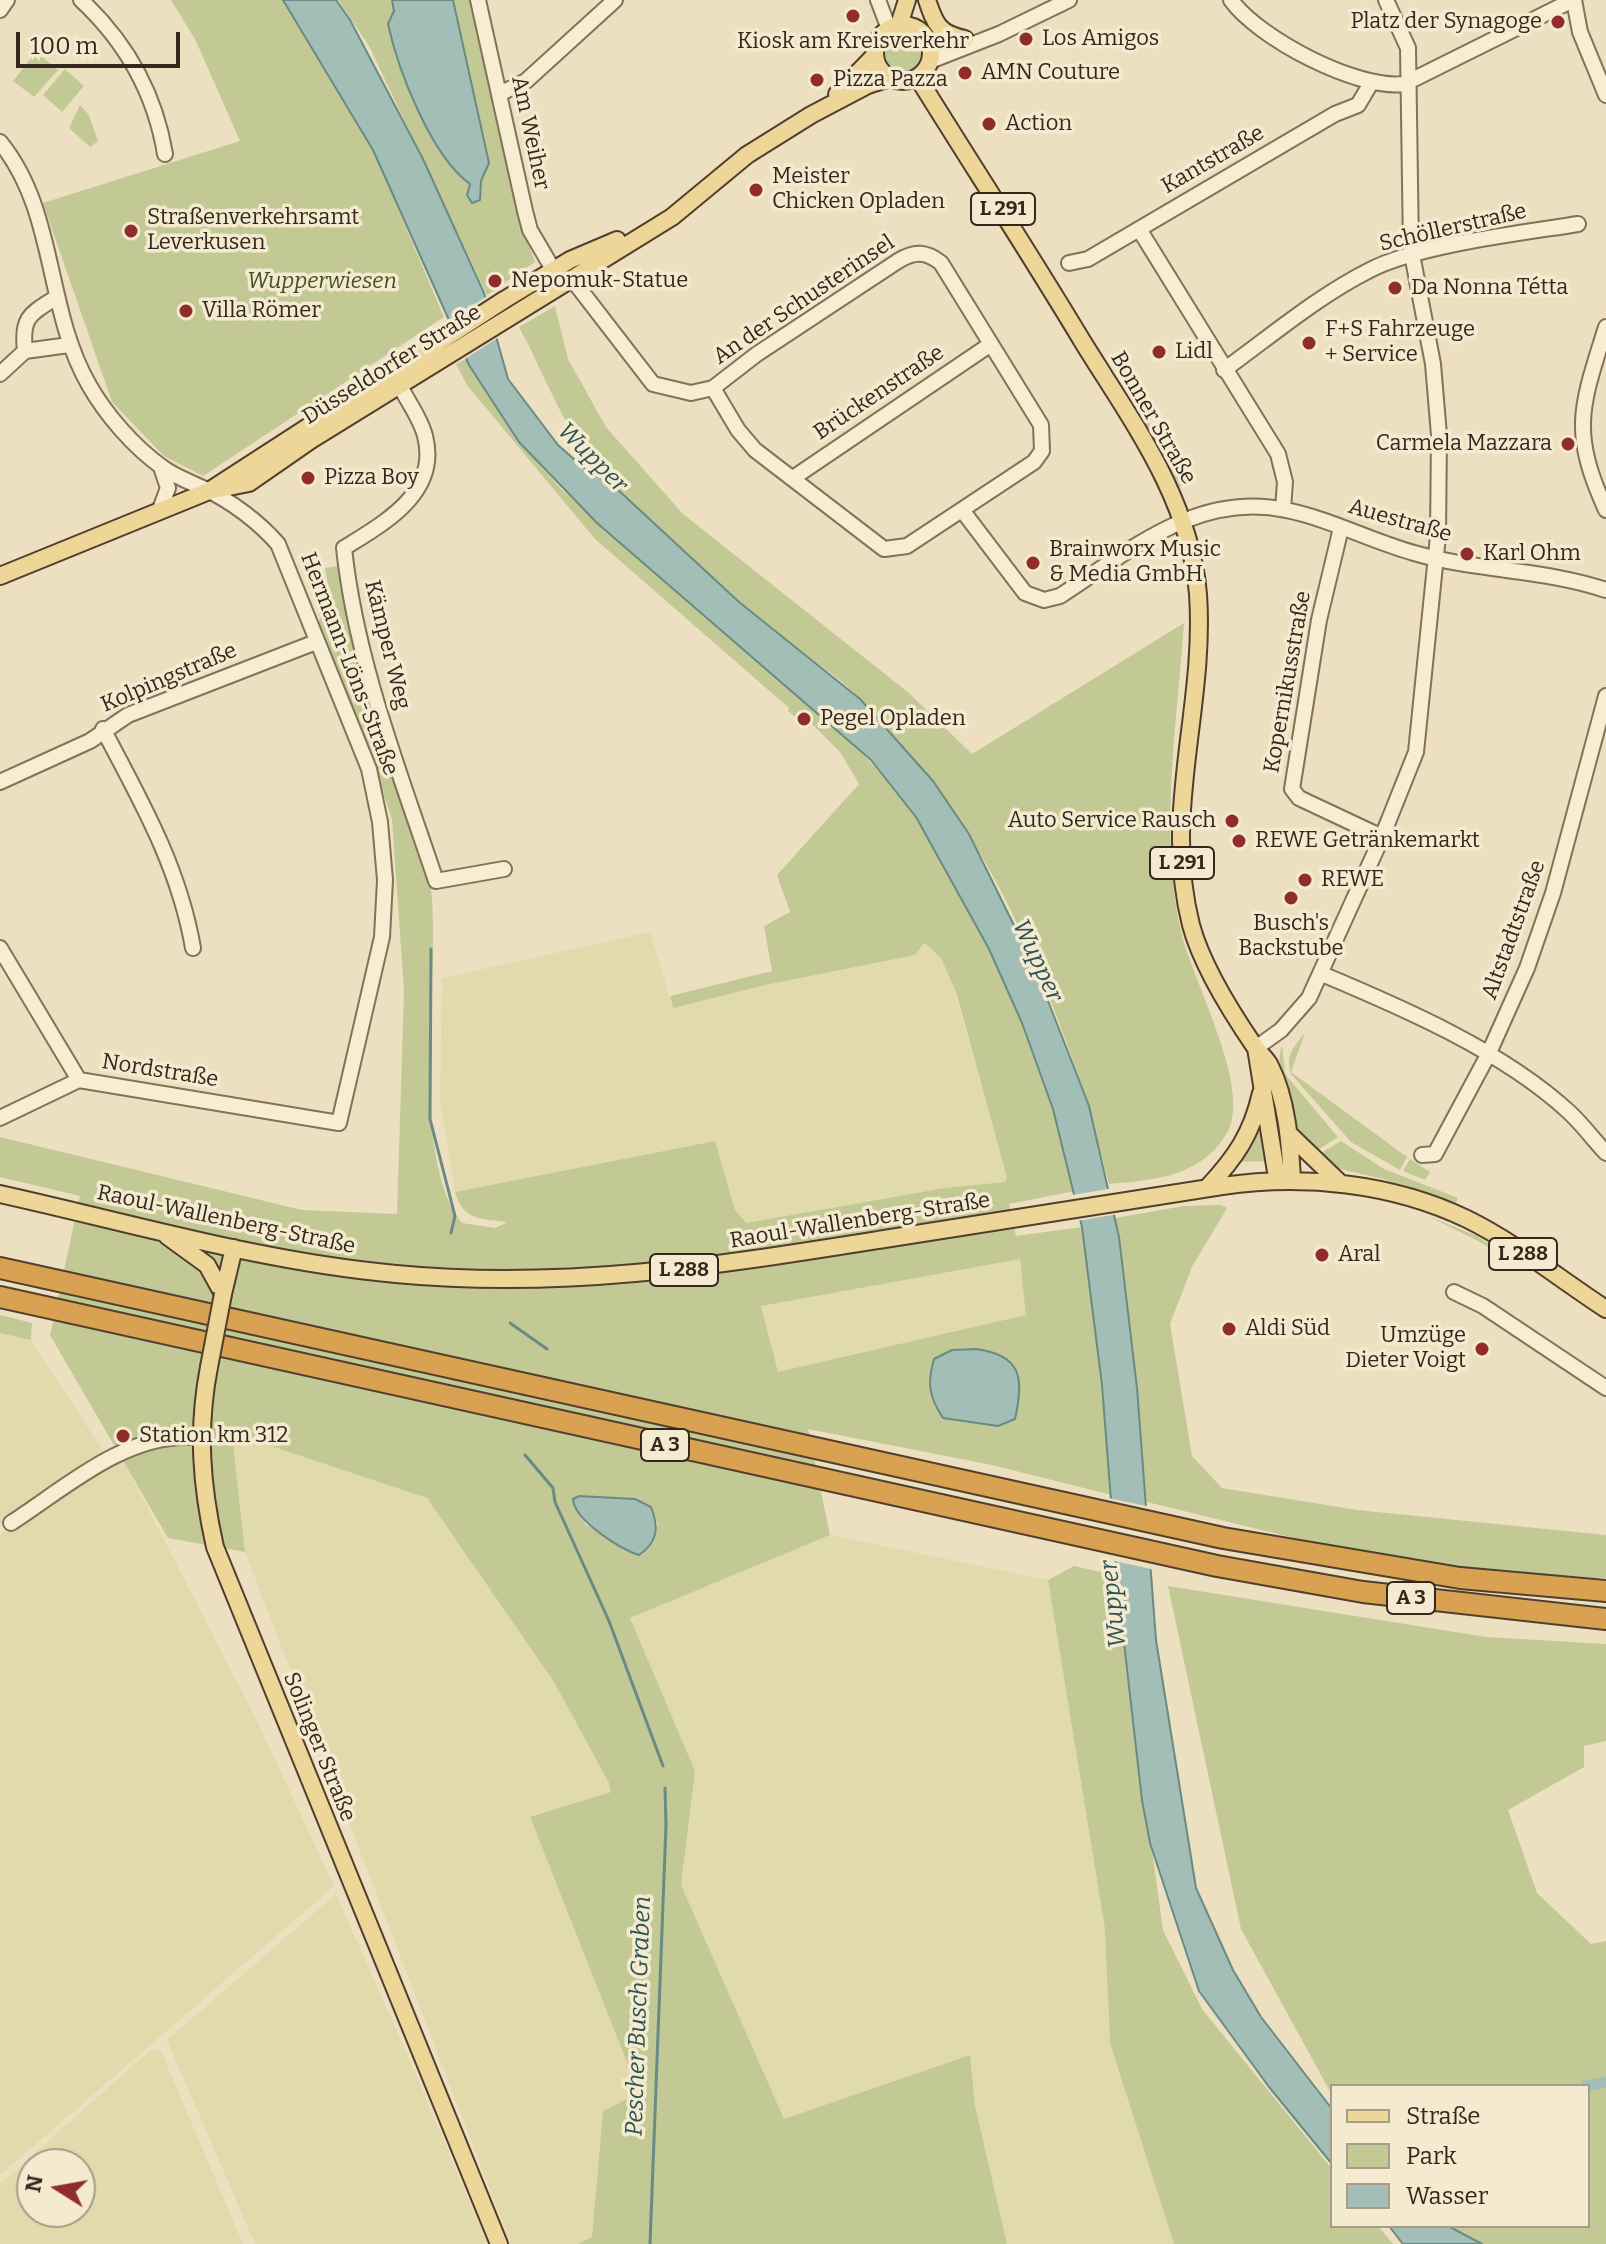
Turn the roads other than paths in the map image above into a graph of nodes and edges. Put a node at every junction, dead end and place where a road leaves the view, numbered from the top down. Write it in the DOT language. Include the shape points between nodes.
graph roads {
  1 [pos="7,0"];
  2 [pos="81,0"];
  3 [pos="478,0"];
  4 [pos="615,0"];
  5 [pos="878,0"];
  6 [pos="907,0"];
  7 [pos="919,0"];
  8 [pos="927,0"];
  9 [pos="1069,0"];
  10 [pos="1231,0"];
  11 [pos="1386,0"];
  12 [pos="1574,0"];
  13 [pos="0,10"];
  14 [pos="894,27"];
  15 [pos="919,30"];
  16 [pos="999,34"];
  17 [pos="965,39"];
  18 [pos="930,53"];
  19 [pos="875,55"];
  20 [pos="890,78"];
  21 [pos="918,78"];
  22 [pos="1410,79"];
  23 [pos="1371,83"];
  24 [pos="499,94"];
  25 [pos="1606,94"];
  26 [pos="811,115"];
  27 [pos="0,142"];
  28 [pos="165,154"];
  29 [pos="1578,224"];
  30 [pos="1139,229"];
  31 [pos="635,237"];
  32 [pos="1412,256"];
  33 [pos="1069,263"];
  34 [pos="554,271"];
  35 [pos="572,279"];
  36 [pos="57,297"];
  37 [pos="1606,327"];
  38 [pos="991,344"];
  39 [pos="69,345"];
  40 [pos="446,346"];
  41 [pos="25,351"];
  42 [pos="391,370"];
  43 [pos="1224,370"];
  44 [pos="0,374"];
  45 [pos="400,386"];
  46 [pos="713,388"];
  47 [pos="161,467"];
  48 [pos="793,478"];
  49 [pos="209,491"];
  50 [pos="1283,509"];
  51 [pos="962,510"];
  52 [pos="1606,510"];
  53 [pos="159,512"];
  54 [pos="1182,519"];
  55 [pos="1341,528"];
  56 [pos="1435,558"];
  57 [pos="0,576"];
  58 [pos="1606,590"];
  59 [pos="316,642"];
  60 [pos="1606,696"];
  61 [pos="103,729"];
  62 [pos="0,782"];
  63 [pos="1382,837"];
  64 [pos="504,869"];
  65 [pos="0,948"];
  66 [pos="193,948"];
  67 [pos="1322,974"];
  68 [pos="1256,1048"];
  69 [pos="1488,1055"];
  70 [pos="79,1080"];
  71 [pos="1262,1087"];
  72 [pos="0,1118"];
  73 [pos="339,1123"];
  74 [pos="1288,1133"];
  75 [pos="1606,1153"];
  76 [pos="1422,1155"];
  77 [pos="1284,1178"];
  78 [pos="1342,1185"];
  79 [pos="1207,1188"];
  80 [pos="0,1194"];
  81 [pos="159,1230"];
  82 [pos="234,1248"];
  83 [pos="0,1268"];
  84 [pos="1454,1292"];
  85 [pos="223,1294"];
  86 [pos="0,1297"];
  87 [pos="1606,1309"];
  88 [pos="1606,1388"];
  89 [pos="189,1437"];
  90 [pos="11,1523"];
  91 [pos="1606,1591"];
  92 [pos="1606,1619"];
  93 [pos="499,2244"];
  1 -- 13 [label="street"];
  2 -- 28 [label="street" via="135,66 152,99"];
  3 -- 24 [label="street, Am Weiher"];
  4 -- 24 [label="street" via="526,81"];
  5 -- 14 [label="street"];
  6 -- 14 [label="main road"];
  7 -- 15 [label="main road"];
  8 -- 17 [label="main road" via="936,27 947,36"];
  9 -- 16 [label="street"];
  10 -- 23 [label="street" via="1247,20 1309,56"];
  11 -- 22 [label="street" via="1408,48"];
  12 -- 22 [label="street"];
  12 -- 25 [label="street" via="1580,32"];
  14 -- 15 [label="main road"];
  14 -- 19 [label="main road"];
  15 -- 18 [label="main road"];
  16 -- 17 [label="street"];
  16 -- 18 [label="street"];
  17 -- 18 [label="street"];
  18 -- 21 [label="main road"];
  19 -- 20 [label="main road"];
  19 -- 26 [label="main road, Düsseldorfer Straße"];
  20 -- 21 [label="main road"];
  20 -- 26 [label="main road, Düsseldorfer Straße"];
  21 -- 54 [label="main road, Bonner Straße / L 291" via="1128,412 1173,492"];
  22 -- 23 [label="street" via="1393,86"];
  22 -- 32 [label="street"];
  23 -- 30 [label="street, Kantstraße" via="1358,105"];
  24 -- 34 [label="street, Am Weiher" via="530,230"];
  26 -- 31 [label="main road, Düsseldorfer Straße" via="747,155 672,217"];
  27 -- 36 [label="street, Hermann-Löns-Straße" via="31,191"];
  29 -- 32 [label="street, Schöllerstraße"];
  30 -- 33 [label="street, Kantstraße" via="1088,259"];
  30 -- 43 [label="street"];
  31 -- 34 [label="main road, Düsseldorfer Straße" via="591,249"];
  31 -- 35 [label="main road, Düsseldorfer Straße"];
  32 -- 43 [label="street, Schöllerstraße" via="1371,269"];
  32 -- 56 [label="street" via="1436,388"];
  34 -- 40 [label="main road, Düsseldorfer Straße" via="504,300"];
  35 -- 40 [label="main road, Düsseldorfer Straße" via="513,316"];
  35 -- 46 [label="street" via="653,384 691,393"];
  36 -- 39 [label="street, Hermann-Löns-Straße"];
  36 -- 41 [label="street" via="29,314 23,331"];
  37 -- 52 [label="street" via="1582,432 1589,471"];
  38 -- 46 [label="street, An der Schusterinsel" via="941,263 921,253 909,254"];
  38 -- 48 [label="street, Brückenstraße"];
  38 -- 51 [label="street, An der Schusterinsel" via="1044,438 1034,462"];
  39 -- 41 [label="street"];
  39 -- 47 [label="street, Hermann-Löns-Straße" via="90,388 124,432"];
  40 -- 42 [label="main road, Düsseldorfer Straße"];
  40 -- 45 [label="main road, Düsseldorfer Straße"];
  41 -- 44 [label="street"];
  42 -- 45 [label="main road"];
  42 -- 49 [label="main road, Düsseldorfer Straße"];
  43 -- 50 [label="street" via="1278,454 1285,482"];
  45 -- 49 [label="main road, Düsseldorfer Straße" via="249,483"];
  45 -- 64 [label="street, Kämper Weg" via="426,438 424,475 400,511 344,548 355,617 436,881"];
  46 -- 48 [label="street" via="755,450"];
  47 -- 49 [label="street, Hermann-Löns-Straße"];
  47 -- 53 [label="street" via="168,488"];
  48 -- 51 [label="street" via="884,549 907,546"];
  49 -- 53 [label="main road, Düsseldorfer Straße"];
  49 -- 59 [label="street, Hermann-Löns-Straße" via="264,528 278,544"];
  50 -- 54 [label="street, Auestraße" via="1225,508"];
  50 -- 55 [label="street, Auestraße"];
  51 -- 54 [label="street" via="1025,593 1044,600 1060,596"];
  53 -- 57 [label="main road, Düsseldorfer Straße"];
  54 -- 68 [label="main road, Bonner Straße / L 291" via="1198,595 1197,661 1178,823 1183,878 1191,927"];
  55 -- 56 [label="street, Auestraße"];
  55 -- 63 [label="street, Kopernikusstraße" via="1319,620 1293,792"];
  56 -- 58 [label="street, Auestraße"];
  56 -- 63 [label="street" via="1416,752"];
  59 -- 61 [label="street, Kolpingstraße" via="159,701"];
  59 -- 73 [label="street, Hermann-Löns-Straße" via="372,779 385,880 382,937"];
  60 -- 69 [label="street, Altstadtstraße" via="1544,920"];
  61 -- 62 [label="street, Kolpingstraße" via="90,741"];
  61 -- 66 [label="street" via="168,855"];
  63 -- 67 [label="street"];
  65 -- 70 [label="street, Nordstraße"];
  67 -- 68 [label="street" via="1303,1007"];
  67 -- 69 [label="street" via="1393,1003"];
  68 -- 71 [label="main road, Bonner Straße / L 291"];
  68 -- 74 [label="main road, Bonner Straße / L 291" via="1270,1065"];
  69 -- 75 [label="street" via="1552,1097"];
  69 -- 76 [label="street, Altstadtstraße" via="1435,1154"];
  70 -- 72 [label="street"];
  70 -- 73 [label="street, Nordstraße"];
  71 -- 77 [label="main road, Bonner Straße / L 291"];
  71 -- 79 [label="main road" via="1244,1145"];
  74 -- 77 [label="main road, Bonner Straße / L 291"];
  74 -- 78 [label="main road"];
  77 -- 78 [label="main road, L 288"];
  77 -- 79 [label="main road, L 288"];
  78 -- 87 [label="main road, L 288" via="1405,1197 1470,1220"];
  79 -- 82 [label="main road, Raoul-Wallenberg-Straße / L 288" via="611,1278 397,1275"];
  80 -- 81 [label="main road, Raoul-Wallenberg-Straße / L 288"];
  81 -- 82 [label="main road, Raoul-Wallenberg-Straße / L 288"];
  81 -- 85 [label="main road" via="207,1265"];
  82 -- 85 [label="main road, Solinger Straße"];
  83 -- 91 [label="highway, A 3" via="1223,1538 1460,1578"];
  84 -- 88 [label="street"];
  85 -- 93 [label="main road, Solinger Straße, bridge" via="204,1397 201,1452 215,1547"];
  86 -- 92 [label="highway, A 3" via="1217,1566 1363,1592"];
  89 -- 90 [label="street" via="150,1439 126,1450"];
}
